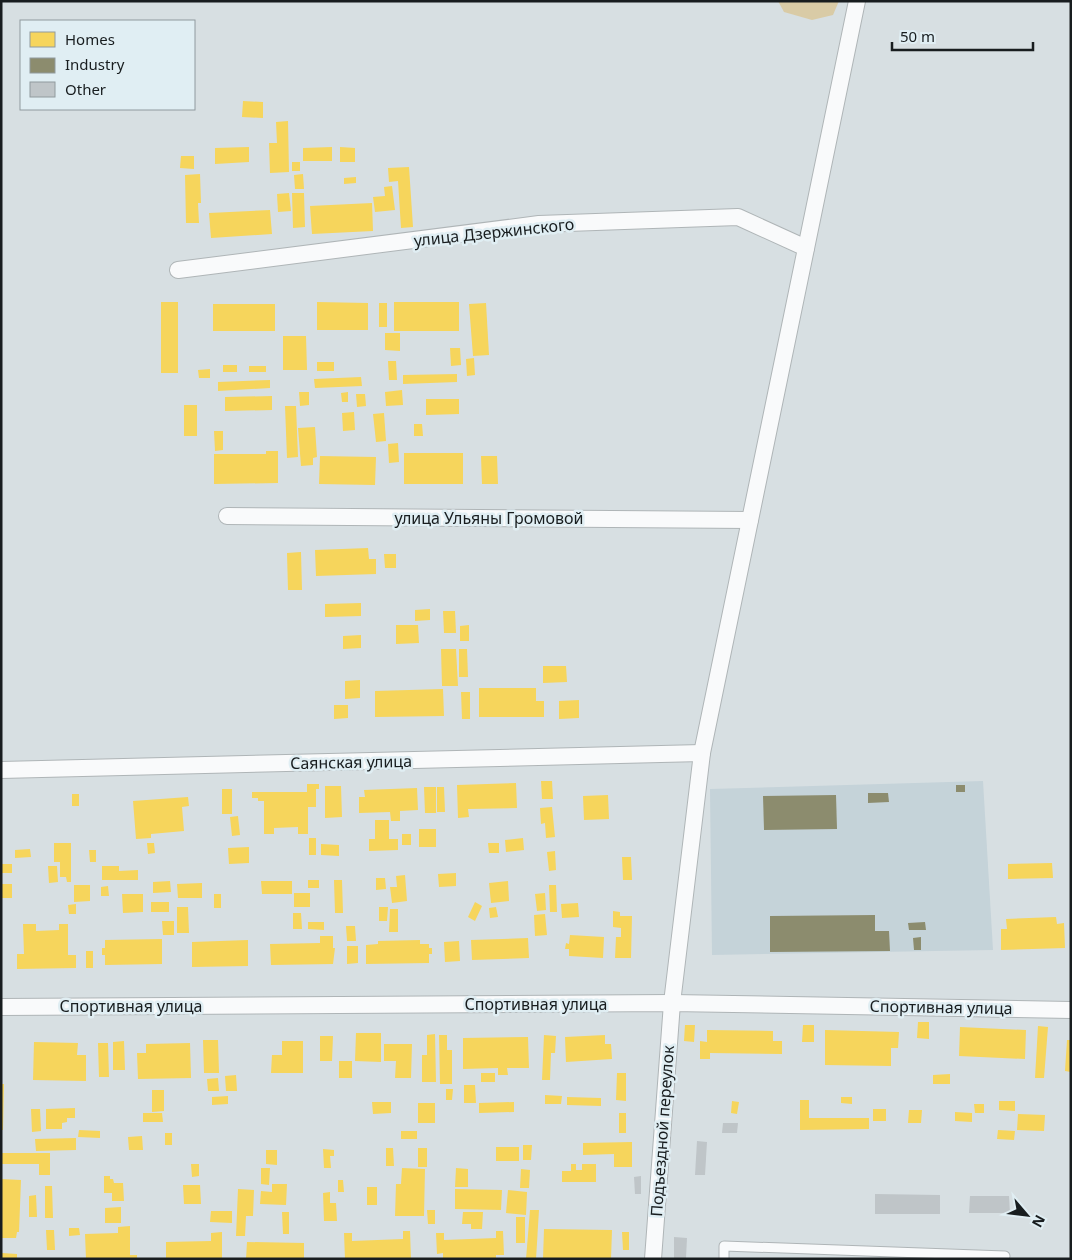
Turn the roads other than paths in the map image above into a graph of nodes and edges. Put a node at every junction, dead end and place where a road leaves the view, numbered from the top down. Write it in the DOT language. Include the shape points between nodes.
graph roads {
  1 [pos="857,1"];
  2 [pos="806,248"];
  3 [pos="178,270"];
  4 [pos="227,516"];
  5 [pos="750,520"];
  6 [pos="702,753"];
  7 [pos="1,770"];
  8 [pos="672,1003"];
  9 [pos="1,1007"];
  10 [pos="1071,1010"];
  11 [pos="653,1259"];
  12 [pos="724,1259"];
  13 [pos="1004,1259"];
  1 -- 2 [label="street, Подъездной переулок"];
  2 -- 3 [label="street, улица Дзержинского" via="738,218 539,224"];
  2 -- 5 [label="street, Подъездной переулок"];
  4 -- 5 [label="street, улица Ульяны Громовой"];
  5 -- 6 [label="street, Подъездной переулок"];
  6 -- 7 [label="street, Саянская улица"];
  6 -- 8 [label="street, Подъездной переулок"];
  8 -- 9 [label="street, Спортивная улица"];
  8 -- 10 [label="street, Спортивная улица"];
  8 -- 11 [label="street, Подъездной переулок"];
  12 -- 13 [label="lane" via="724,1246 1004,1256"];
}
